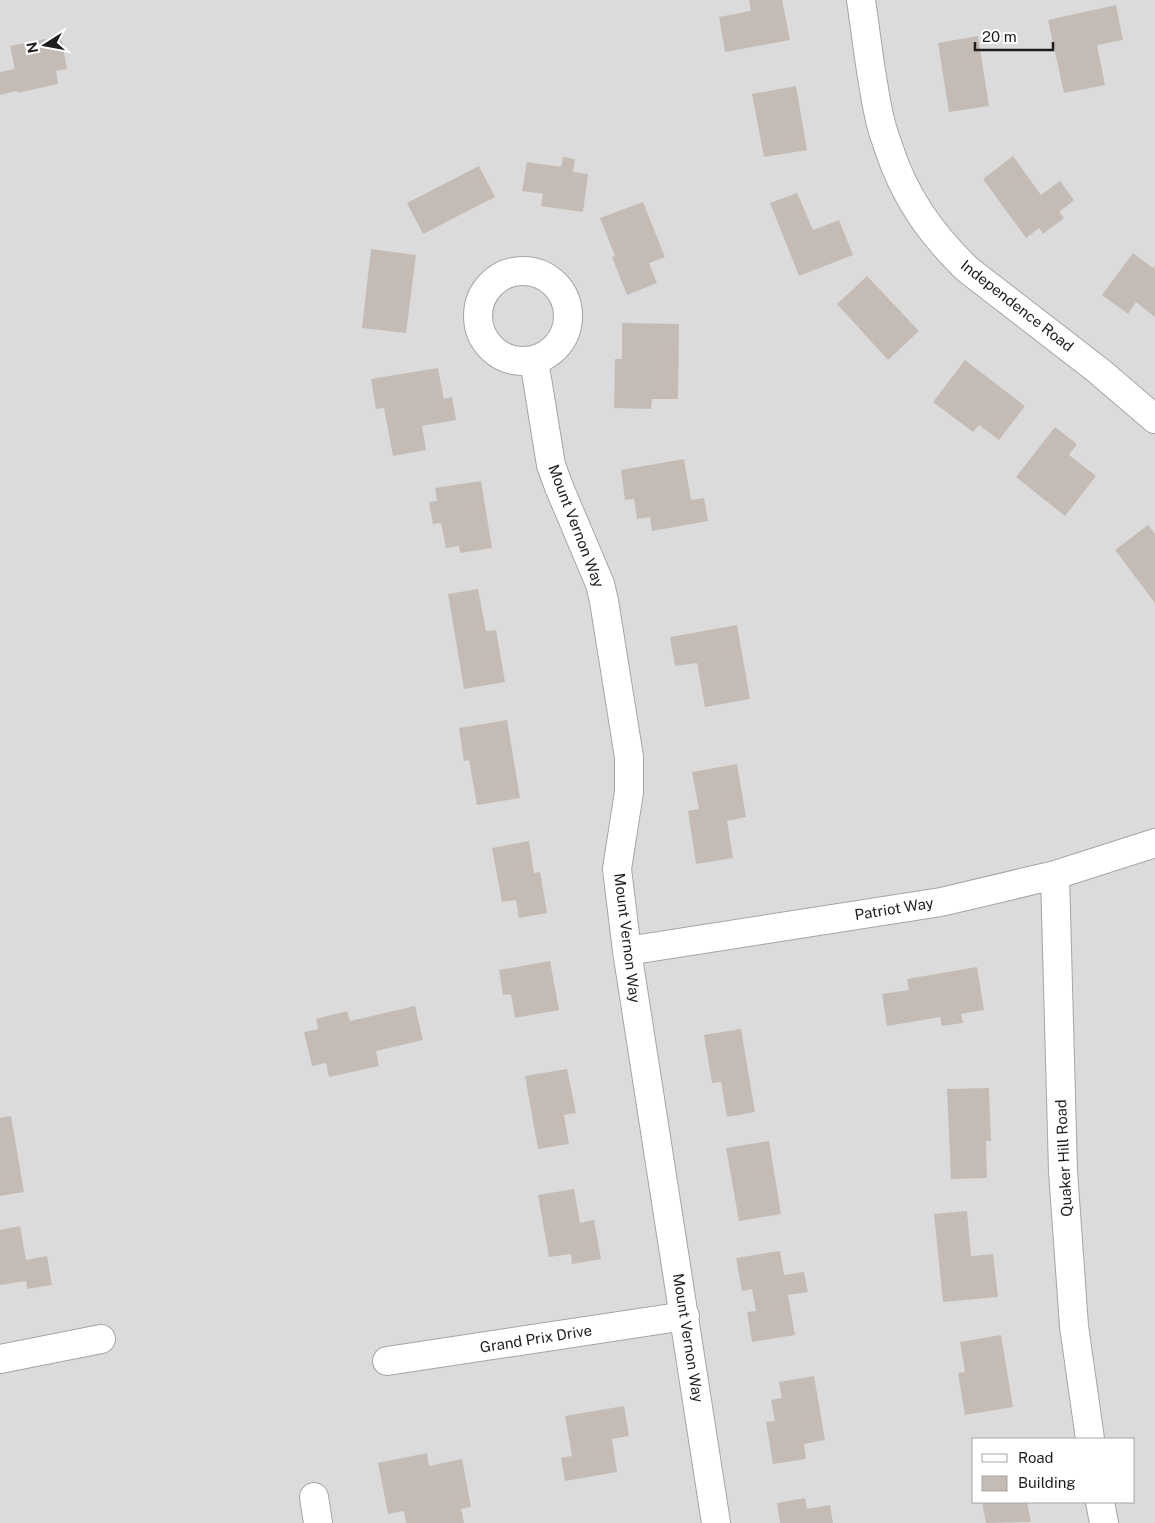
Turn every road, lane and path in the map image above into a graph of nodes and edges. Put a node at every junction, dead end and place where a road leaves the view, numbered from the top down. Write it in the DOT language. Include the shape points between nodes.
graph roads {
  1 [pos="861,0"];
  2 [pos="534,360"];
  3 [pos="1155,420"];
  4 [pos="1155,844"];
  5 [pos="1055,876"];
  6 [pos="627,951"];
  7 [pos="685,1316"];
  8 [pos="100,1339"];
  9 [pos="0,1359"];
  10 [pos="388,1361"];
  11 [pos="1090,1438"];
  12 [pos="314,1496"];
  13 [pos="1100,1503"];
  14 [pos="318,1523"];
  15 [pos="716,1523"];
  16 [pos="1104,1523"];
  1 -- 3 [label="street, Independence Road" via="880,121 896,168 919,212 967,270 1098,370"];
  2 -- 6 [label="street, Mount Vernon Way" via="551,464 604,601 628,757 629,792 617,870"];
  4 -- 5 [label="street, Patriot Way"];
  5 -- 6 [label="street, Patriot Way" via="941,902"];
  5 -- 11 [label="street, Quaker Hill Road" via="1063,1171 1074,1326"];
  6 -- 7 [label="street, Mount Vernon Way"];
  7 -- 10 [label="street, Grand Prix Drive"];
  7 -- 15 [label="street, Mount Vernon Way"];
  8 -- 9 [label="street"];
  12 -- 14 [label="street"];
  13 -- 16 [label="street"];
}
